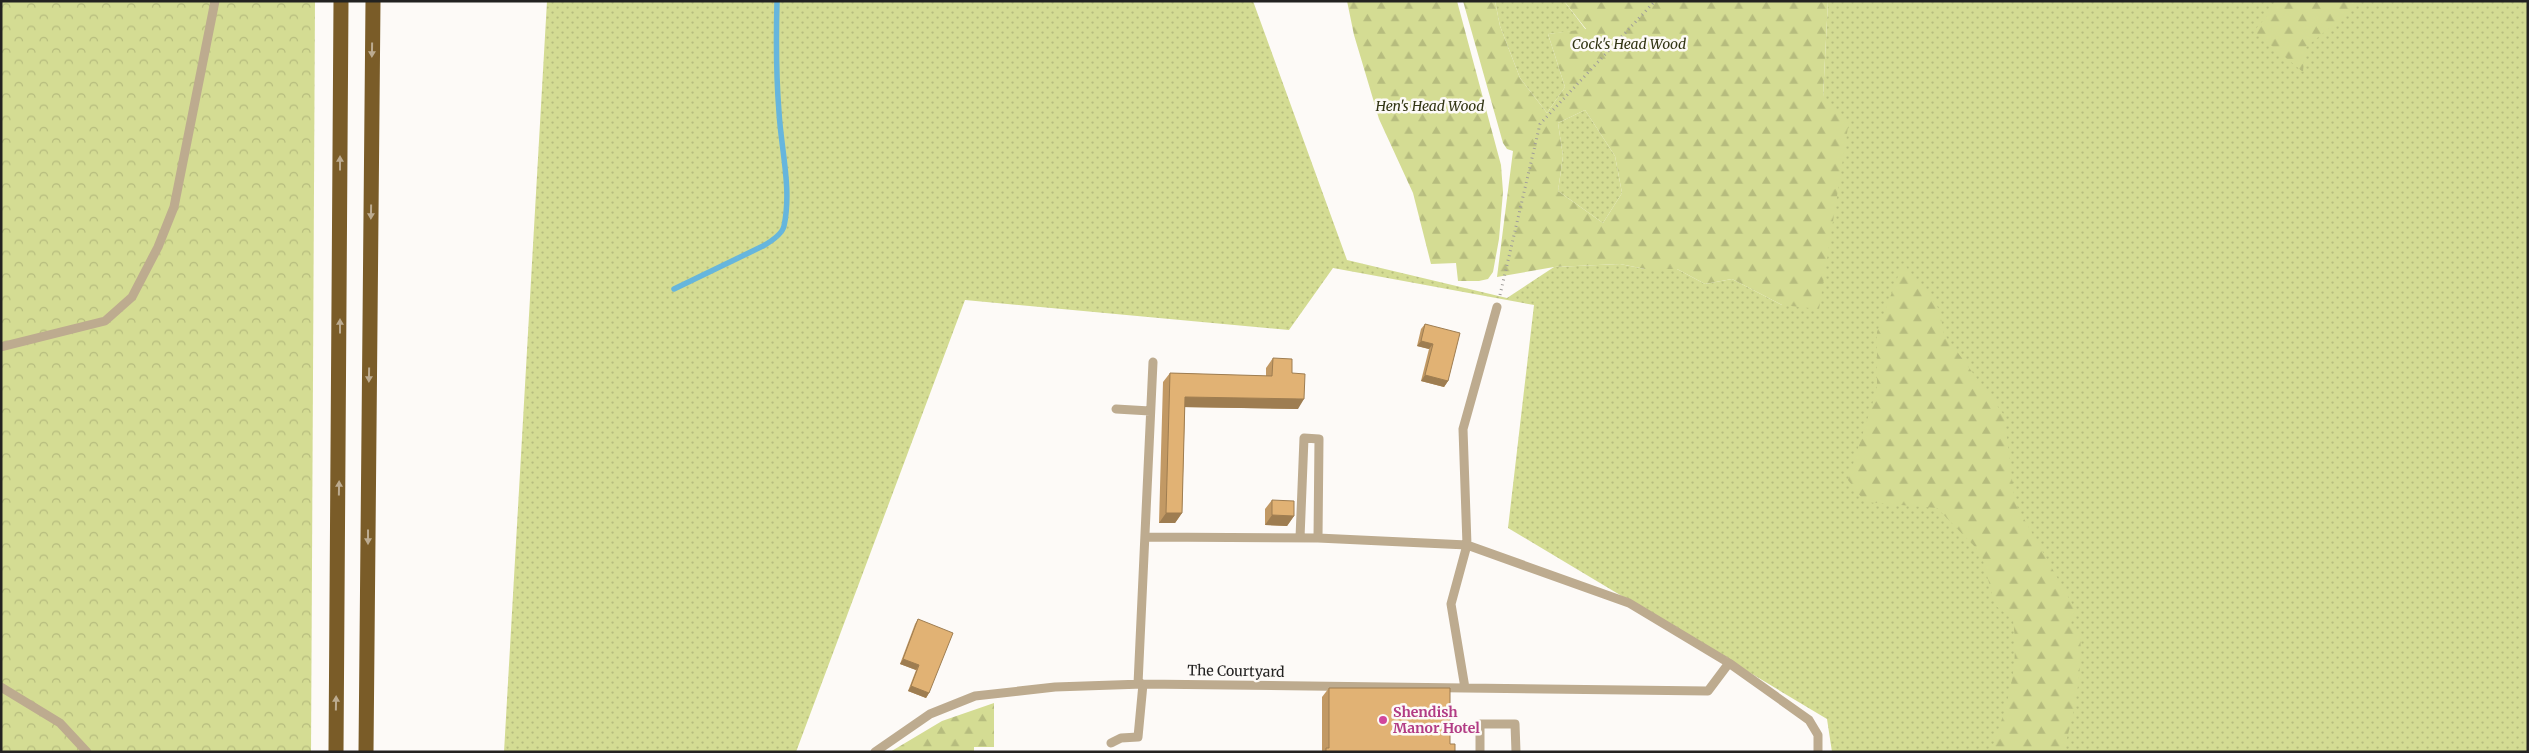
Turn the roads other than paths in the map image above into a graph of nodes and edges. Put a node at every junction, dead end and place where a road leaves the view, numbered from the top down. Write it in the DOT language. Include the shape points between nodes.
graph roads {
  1 [pos="215,1"];
  2 [pos="341,1"];
  3 [pos="373,1"];
  4 [pos="1497,307"];
  5 [pos="1,347"];
  6 [pos="1153,362"];
  7 [pos="1116,409"];
  8 [pos="1150,411"];
  9 [pos="1145,537"];
  10 [pos="1300,538"];
  11 [pos="1318,538"];
  12 [pos="1467,545"];
  13 [pos="1729,663"];
  14 [pos="1141,684"];
  15 [pos="1,687"];
  16 [pos="1465,688"];
  17 [pos="1111,743"];
  18 [pos="87,752"];
  19 [pos="336,752"];
  20 [pos="366,752"];
  21 [pos="876,752"];
  22 [pos="1480,752"];
  23 [pos="1516,752"];
  24 [pos="1818,752"];
  1 -- 5 [label="lane" via="174,207 132,297 104,321"];
  19 -- 2 [label="highway, one-way"];
  3 -- 20 [label="highway, one-way"];
  4 -- 12 [label="lane" via="1463,429"];
  6 -- 8 [label="lane"];
  7 -- 8 [label="lane"];
  8 -- 9 [label="lane"];
  9 -- 10 [label="lane"];
  9 -- 14 [label="lane"];
  10 -- 11 [label="lane"];
  10 -- 11 [label="lane" via="1304,438 1319,439"];
  11 -- 12 [label="lane"];
  12 -- 13 [label="lane" via="1629,603"];
  12 -- 16 [label="lane" via="1450,604"];
  13 -- 16 [label="lane, The Courtyard" via="1708,690"];
  13 -- 24 [label="lane" via="1809,720 1818,735"];
  14 -- 16 [label="lane, The Courtyard"];
  14 -- 17 [label="lane" via="1138,737 1121,738"];
  14 -- 21 [label="lane, The Courtyard" via="1055,687 974,696 930,714"];
  15 -- 18 [label="lane" via="60,723"];
  22 -- 23 [label="lane" via="1480,724 1515,724"];
}
